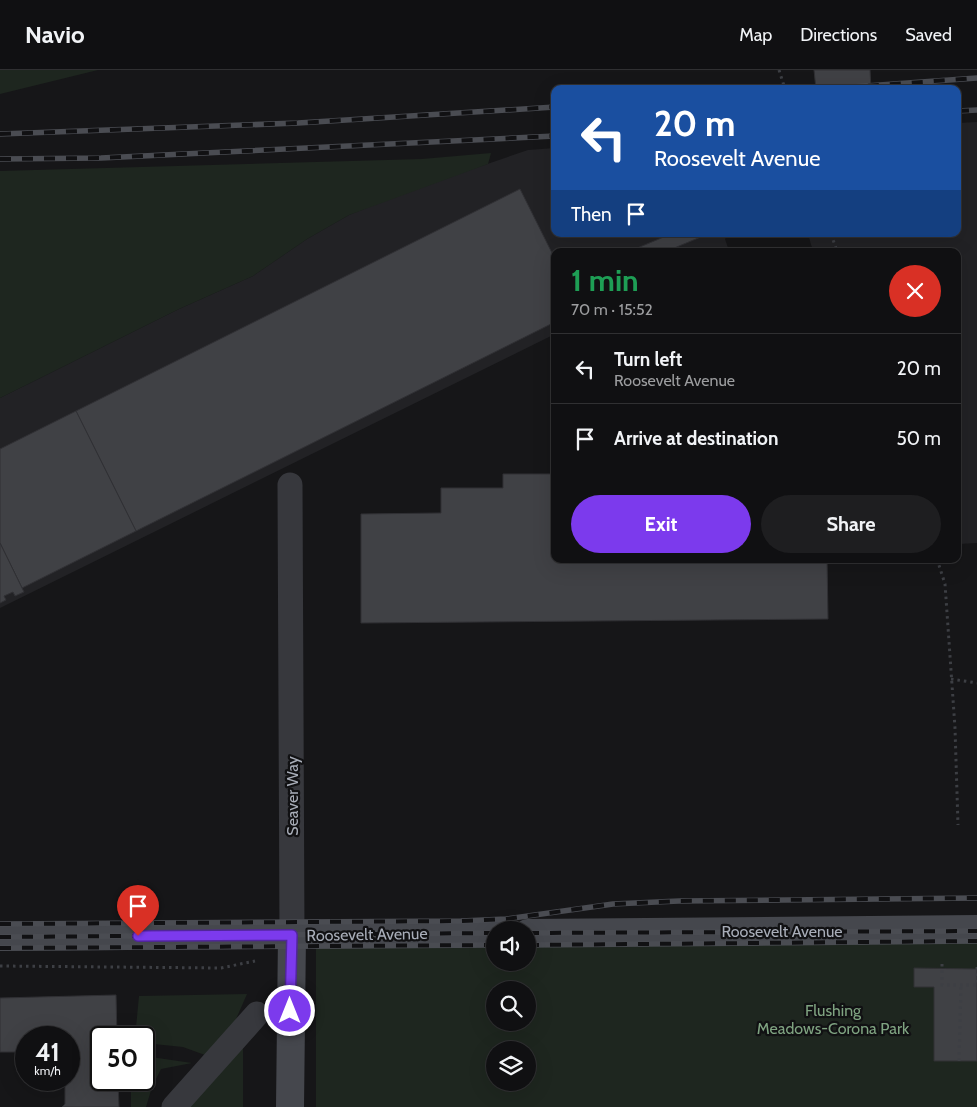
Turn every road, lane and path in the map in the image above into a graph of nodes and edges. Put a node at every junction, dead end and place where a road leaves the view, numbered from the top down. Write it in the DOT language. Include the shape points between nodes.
graph roads {
  1 [pos="779,70"];
  2 [pos="784,85"];
  3 [pos="290,485"];
  4 [pos="938,563"];
  5 [pos="951,679"];
  6 [pos="977,683"];
  7 [pos="958,825"];
  8 [pos="977,929"];
  9 [pos="486,933"];
  10 [pos="536,933"];
  11 [pos="292,935"];
  12 [pos="0,937"];
  13 [pos="255,961"];
  14 [pos="942,964"];
  15 [pos="977,964"];
  16 [pos="0,966"];
  17 [pos="961,985"];
  18 [pos="257,1014"];
  19 [pos="959,1061"];
  20 [pos="174,1107"];
  21 [pos="290,1107"];
  1 -- 2 [label="path"];
  3 -- 11 [label="street, Seaver Way"];
  4 -- 5 [label="path" via="945,584"];
  5 -- 6 [label="path"];
  5 -- 7 [label="path"];
  8 -- 10 [label="main road, Roosevelt Avenue"];
  9 -- 11 [label="main road, Roosevelt Avenue"];
  11 -- 12 [label="main road, Roosevelt Avenue"];
  11 -- 21 [label="main road, Seaver Way"];
  13 -- 16 [label="path" via="221,968"];
  14 -- 17 [label="path" via="942,984"];
  15 -- 17 [label="path" via="976,985"];
  17 -- 19 [label="path"];
  18 -- 20 [label="street"];
}
